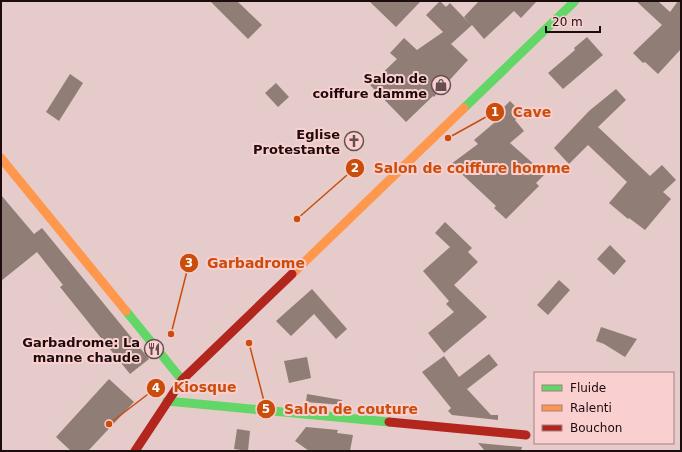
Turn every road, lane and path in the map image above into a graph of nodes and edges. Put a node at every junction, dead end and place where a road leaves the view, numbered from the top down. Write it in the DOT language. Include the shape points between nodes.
graph roads {
  1 [pos="575,1"];
  2 [pos="1,158"];
  3 [pos="182,380"];
  4 [pos="168,401"];
  5 [pos="526,435"];
  6 [pos="135,451"];
  1 -- 3 [label="street"];
  2 -- 3 [label="street"];
  3 -- 4 [label="street"];
  4 -- 5 [label="street"];
  4 -- 6 [label="street"];
}
